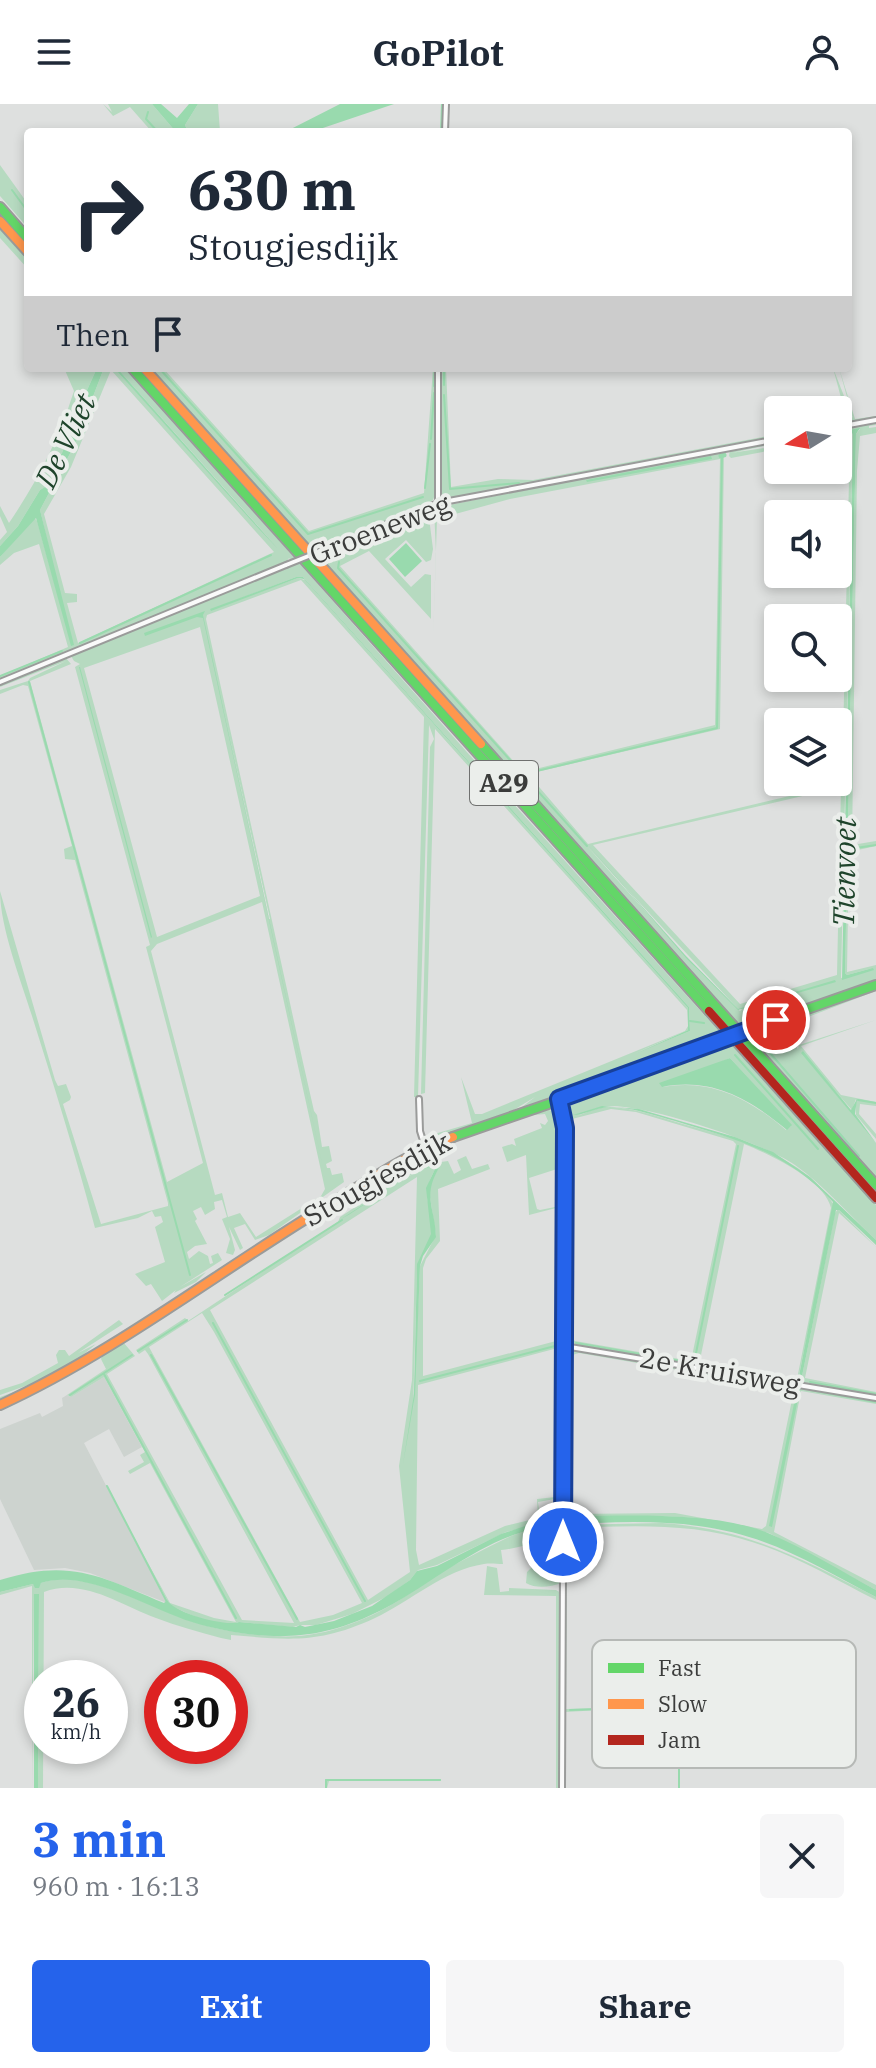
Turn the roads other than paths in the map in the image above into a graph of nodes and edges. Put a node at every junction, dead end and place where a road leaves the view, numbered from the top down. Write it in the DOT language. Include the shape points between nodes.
graph roads {
  1 [pos="446,104"];
  2 [pos="445,128"];
  3 [pos="0,207"];
  4 [pos="0,221"];
  5 [pos="24,234"];
  6 [pos="24,248"];
  7 [pos="136,372"];
  8 [pos="148,372"];
  9 [pos="438,372"];
  10 [pos="876,420"];
  11 [pos="852,424"];
  12 [pos="764,442"];
  13 [pos="438,503"];
  14 [pos="0,682"];
  15 [pos="876,985"];
  16 [pos="419,1099"];
  17 [pos="559,1099"];
  18 [pos="425,1147"];
  19 [pos="876,1185"];
  20 [pos="876,1198"];
  21 [pos="564,1346"];
  22 [pos="876,1398"];
  23 [pos="0,1405"];
  24 [pos="562,1788"];
  1 -- 2 [label="street"];
  3 -- 5 [label="main road"];
  4 -- 6 [label="main road"];
  7 -- 20 [label="main road, A29"];
  8 -- 19 [label="main road, A29"];
  9 -- 13 [label="street"];
  10 -- 11 [label="street"];
  12 -- 13 [label="street, Groeneweg"];
  13 -- 14 [label="street, Groeneweg, bridge"];
  15 -- 17 [label="main road, Stougjesdijk, bridge"];
  16 -- 18 [label="street"];
  17 -- 18 [label="main road, Stougjesdijk"];
  17 -- 21 [label="street" via="565,1128"];
  18 -- 23 [label="main road, Stougjesdijk" via="77,1365"];
  21 -- 22 [label="street, 2e Kruisweg"];
  21 -- 24 [label="street"];
}
